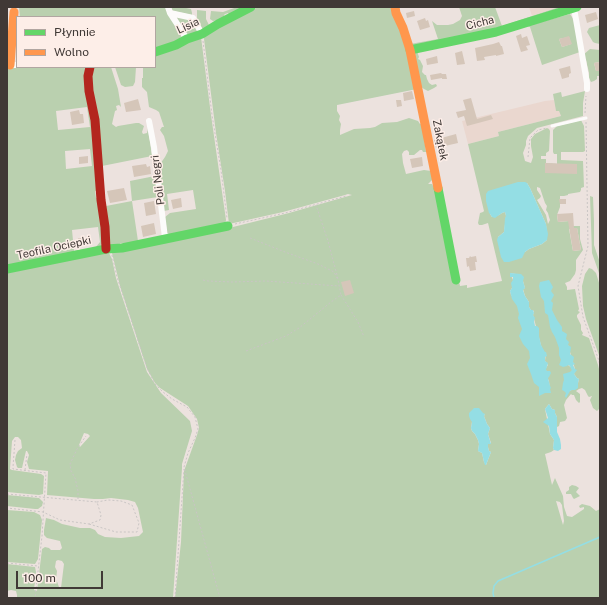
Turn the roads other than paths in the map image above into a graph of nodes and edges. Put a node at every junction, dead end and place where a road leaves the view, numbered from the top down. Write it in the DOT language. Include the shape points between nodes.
graph roads {
  1 [pos="395,7"];
  2 [pos="248,8"];
  3 [pos="576,8"];
  4 [pos="15,9"];
  5 [pos="169,10"];
  6 [pos="202,34"];
  7 [pos="187,40"];
  8 [pos="410,50"];
  9 [pos="156,52"];
  10 [pos="11,65"];
  11 [pos="90,68"];
  12 [pos="587,89"];
  13 [pos="586,118"];
  14 [pos="149,121"];
  15 [pos="552,126"];
  16 [pos="228,226"];
  17 [pos="165,238"];
  18 [pos="106,249"];
  19 [pos="7,270"];
  20 [pos="456,280"];
  1 -- 8 [label="street, Zakątek"];
  2 -- 6 [label="street, Lisia"];
  3 -- 8 [label="street, Cicha" via="496,32"];
  3 -- 12 [label="street"];
  4 -- 10 [label="street"];
  5 -- 6 [label="street" via="193,18"];
  5 -- 7 [label="street"];
  6 -- 7 [label="street, Lisia"];
  7 -- 9 [label="street, Lisia"];
  8 -- 20 [label="street, Zakątek"];
  11 -- 18 [label="street" via="88,76 95,120"];
  13 -- 15 [label="lane"];
  14 -- 17 [label="street, Poli Negri"];
  16 -- 17 [label="street, Teofila Ociepki"];
  17 -- 18 [label="street, Teofila Ociepki"];
  18 -- 19 [label="street, Teofila Ociepki"];
}
